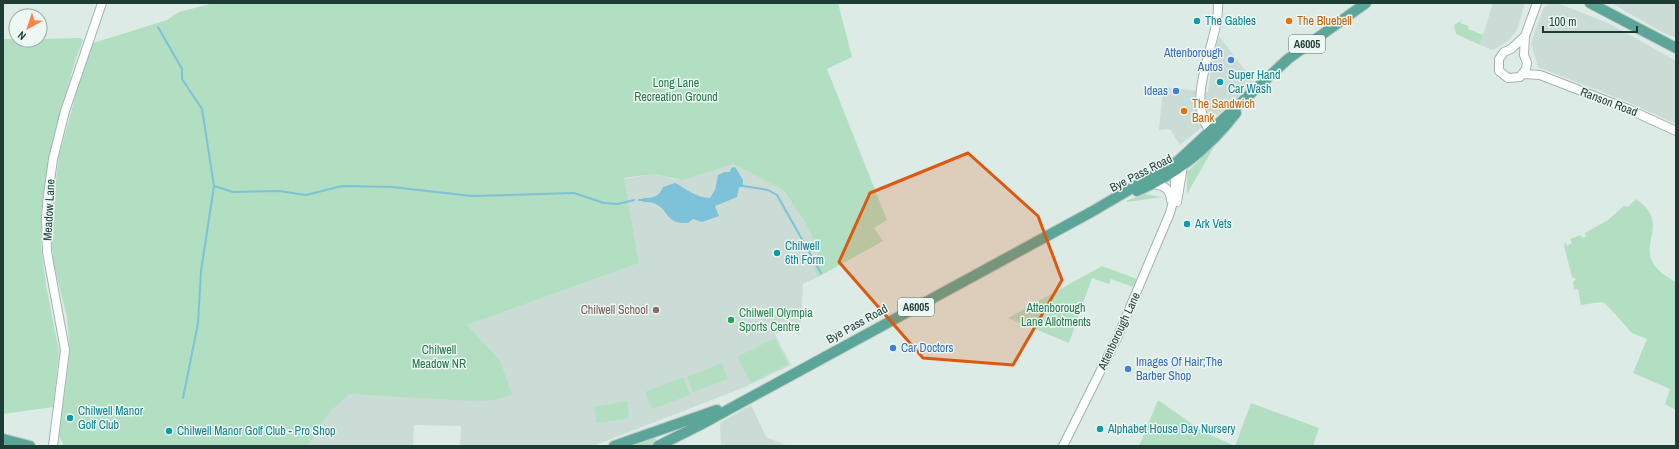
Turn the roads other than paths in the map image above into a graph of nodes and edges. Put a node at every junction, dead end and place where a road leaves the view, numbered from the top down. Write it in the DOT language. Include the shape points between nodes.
graph roads {
  1 [pos="102,3"];
  2 [pos="1218,3"];
  3 [pos="1366,3"];
  4 [pos="1537,3"];
  5 [pos="1590,3"];
  6 [pos="1525,36"];
  7 [pos="1676,48"];
  8 [pos="1511,49"];
  9 [pos="1526,59"];
  10 [pos="1524,74"];
  11 [pos="1540,75"];
  12 [pos="1676,131"];
  13 [pos="1213,135"];
  14 [pos="1179,166"];
  15 [pos="1154,184"];
  16 [pos="1093,211"];
  17 [pos="1170,213"];
  18 [pos="738,403"];
  19 [pos="3,439"];
  20 [pos="30,446"];
  21 [pos="53,446"];
  22 [pos="614,446"];
  23 [pos="658,446"];
  24 [pos="1063,446"];
  1 -- 21 [label="street, Meadow Lane" via="65,111 53,159 48,195 48,252 65,350"];
  2 -- 13 [label="street" via="1202,87 1202,116"];
  3 -- 13 [label="main road, A6005" via="1288,59 1252,92"];
  4 -- 6 [label="street, Ranson Road"];
  5 -- 7 [label="main road"];
  6 -- 8 [label="street, Ranson Road"];
  6 -- 9 [label="street, Ranson Road"];
  8 -- 9 [label="street, Ranson Road" via="1517,50"];
  8 -- 10 [label="street, Ranson Road" via="1498,59 1499,71 1514,79"];
  9 -- 10 [label="street, Ranson Road"];
  9 -- 11 [label="street, Ranson Road"];
  10 -- 11 [label="street, Ranson Road"];
  11 -- 12 [label="street, Ranson Road" via="1628,109"];
  13 -- 14 [label="main road, Bye Pass Road / A6005"];
  14 -- 15 [label="main road, Bye Pass Road / A6005"];
  14 -- 16 [label="main road, Bye Pass Road / A6005"];
  14 -- 17 [label="street, Attenborough Lane"];
  15 -- 16 [label="main road, Bye Pass Road / A6005"];
  15 -- 17 [label="street, Attenborough Lane" via="1162,185 1170,192"];
  16 -- 18 [label="main road, Bye Pass Road / A6005"];
  17 -- 24 [label="street, Attenborough Lane" via="1117,338"];
  18 -- 22 [label="main road, Bye Pass Road / A6005"];
  18 -- 23 [label="main road, Bye Pass Road / A6005" via="700,426"];
  19 -- 20 [label="main road"];
}
